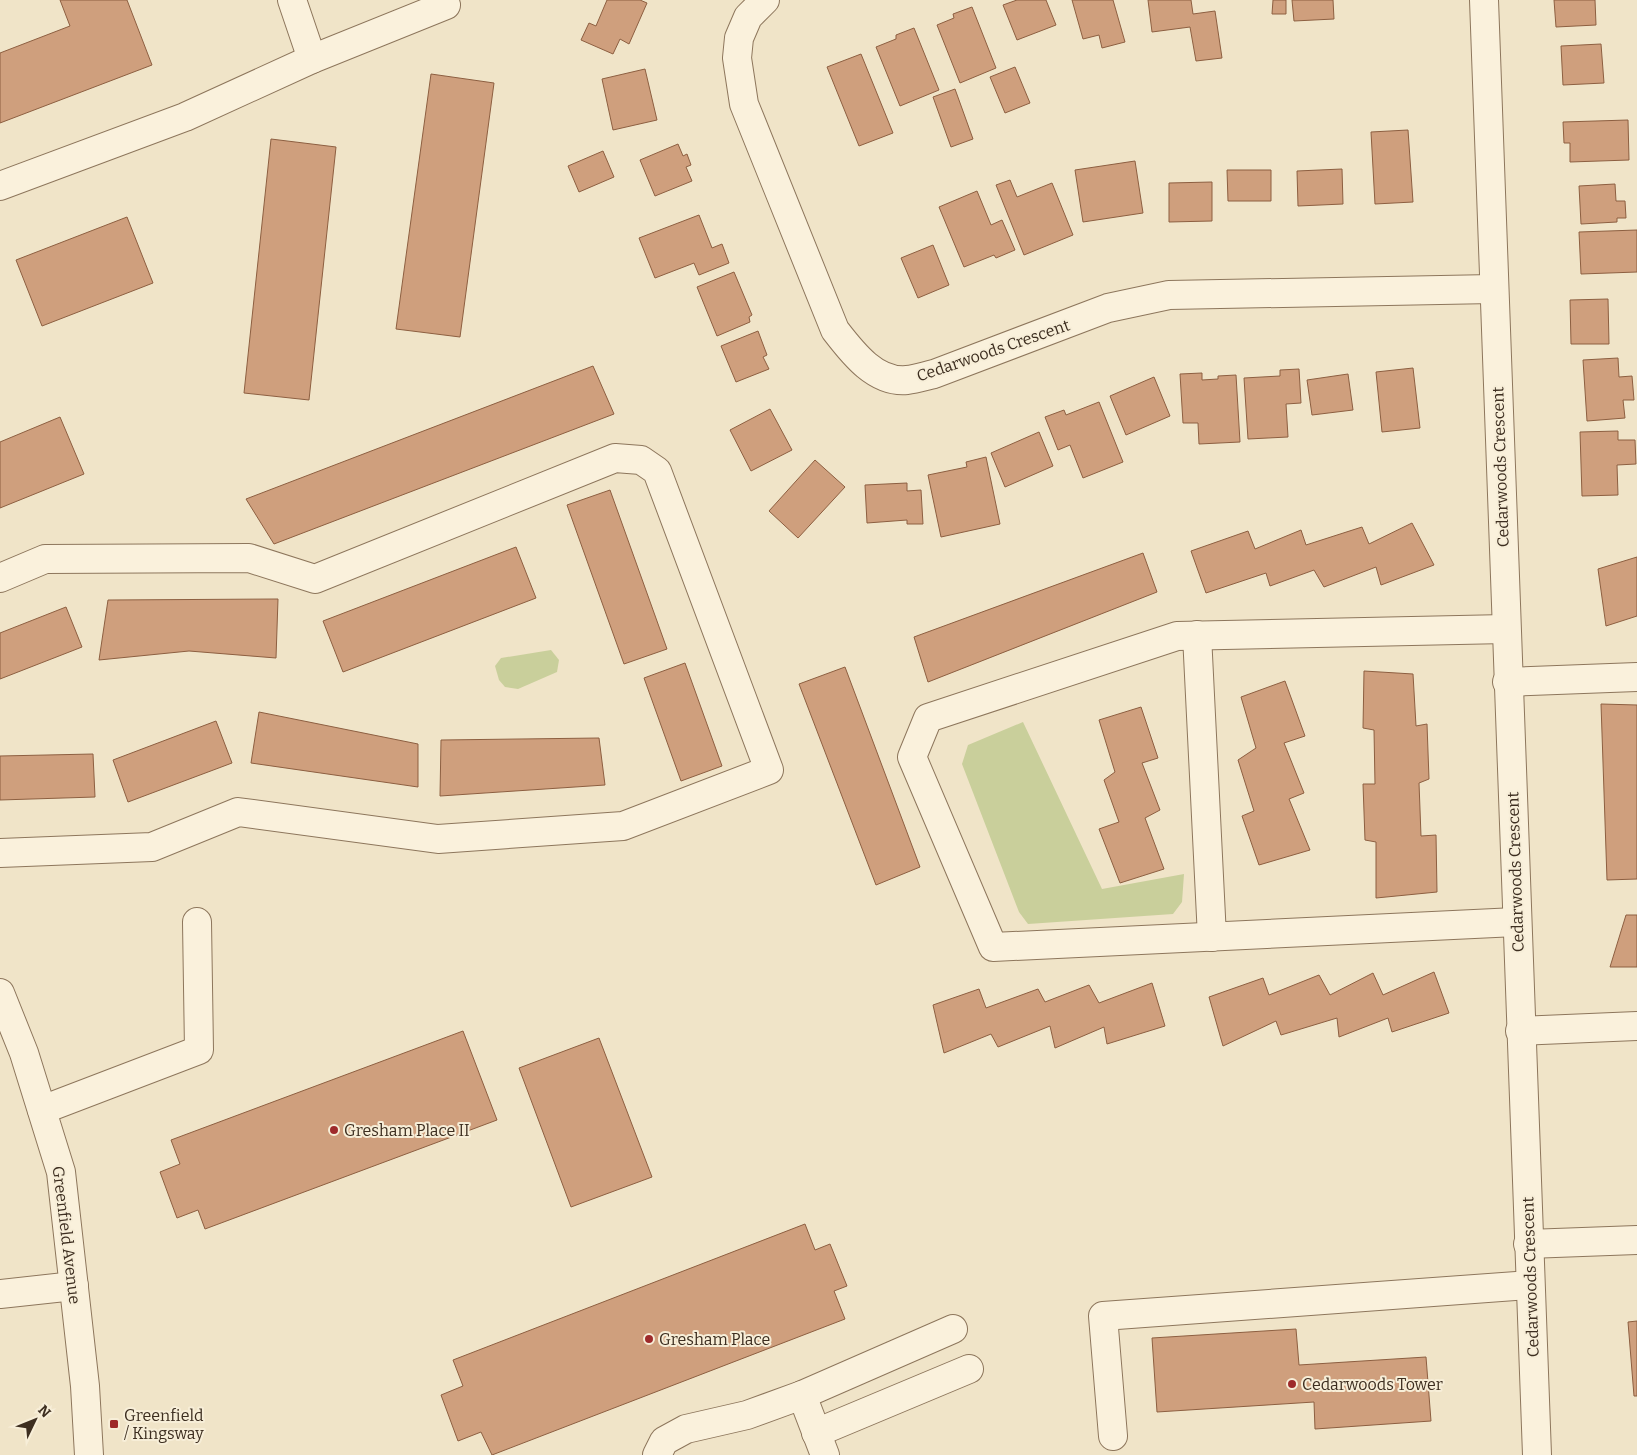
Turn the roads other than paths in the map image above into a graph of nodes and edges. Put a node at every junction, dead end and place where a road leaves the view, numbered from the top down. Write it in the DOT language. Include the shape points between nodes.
graph roads {
  1 [pos="292,0"];
  2 [pos="444,0"];
  3 [pos="765,0"];
  4 [pos="1484,0"];
  5 [pos="312,60"];
  6 [pos="0,186"];
  7 [pos="1493,289"];
  8 [pos="0,578"];
  9 [pos="1506,629"];
  10 [pos="1197,635"];
  11 [pos="1637,677"];
  12 [pos="1508,682"];
  13 [pos="0,853"];
  14 [pos="197,922"];
  15 [pos="1516,922"];
  16 [pos="1212,937"];
  17 [pos="0,993"];
  18 [pos="1637,1026"];
  19 [pos="1520,1031"];
  20 [pos="42,1110"];
  21 [pos="1637,1240"];
  22 [pos="1528,1244"];
  23 [pos="1530,1285"];
  24 [pos="74,1286"];
  25 [pos="0,1294"];
  26 [pos="954,1329"];
  27 [pos="969,1369"];
  28 [pos="802,1395"];
  29 [pos="1113,1436"];
  30 [pos="821,1444"];
  31 [pos="89,1455"];
  32 [pos="657,1455"];
  33 [pos="1537,1455"];
  1 -- 5 [label="street"];
  2 -- 5 [label="street" via="446,5"];
  3 -- 7 [label="street, Cedarwoods Crescent" via="748,18 739,38 737,58 744,104 835,330 859,360 883,375 905,380 934,374 1108,308 1169,295"];
  4 -- 7 [label="street, Cedarwoods Crescent"];
  5 -- 6 [label="street" via="185,117"];
  7 -- 9 [label="street, Cedarwoods Crescent"];
  8 -- 13 [label="street" via="45,559 249,558 315,579 615,458 642,460 656,471 769,770 623,826 438,839 238,812 152,847"];
  9 -- 10 [label="street"];
  9 -- 12 [label="street, Cedarwoods Crescent"];
  10 -- 16 [label="street"];
  10 -- 16 [label="street" via="1177,636 928,718 912,757 993,948"];
  11 -- 12 [label="street"];
  12 -- 15 [label="street, Cedarwoods Crescent"];
  14 -- 20 [label="street" via="199,1050"];
  15 -- 16 [label="street"];
  15 -- 19 [label="street, Cedarwoods Crescent"];
  17 -- 20 [label="street, Greenfield Avenue"];
  18 -- 19 [label="street"];
  19 -- 22 [label="street, Cedarwoods Crescent"];
  20 -- 24 [label="street, Greenfield Avenue" via="61,1172"];
  21 -- 22 [label="street"];
  22 -- 23 [label="street, Cedarwoods Crescent"];
  23 -- 29 [label="street" via="1103,1316"];
  23 -- 33 [label="street, Cedarwoods Crescent"];
  24 -- 25 [label="street"];
  24 -- 31 [label="street, Greenfield Avenue"];
  26 -- 28 [label="street"];
  27 -- 30 [label="street"];
  28 -- 30 [label="street"];
  28 -- 32 [label="street" via="747,1415 686,1429 664,1441"];
}
